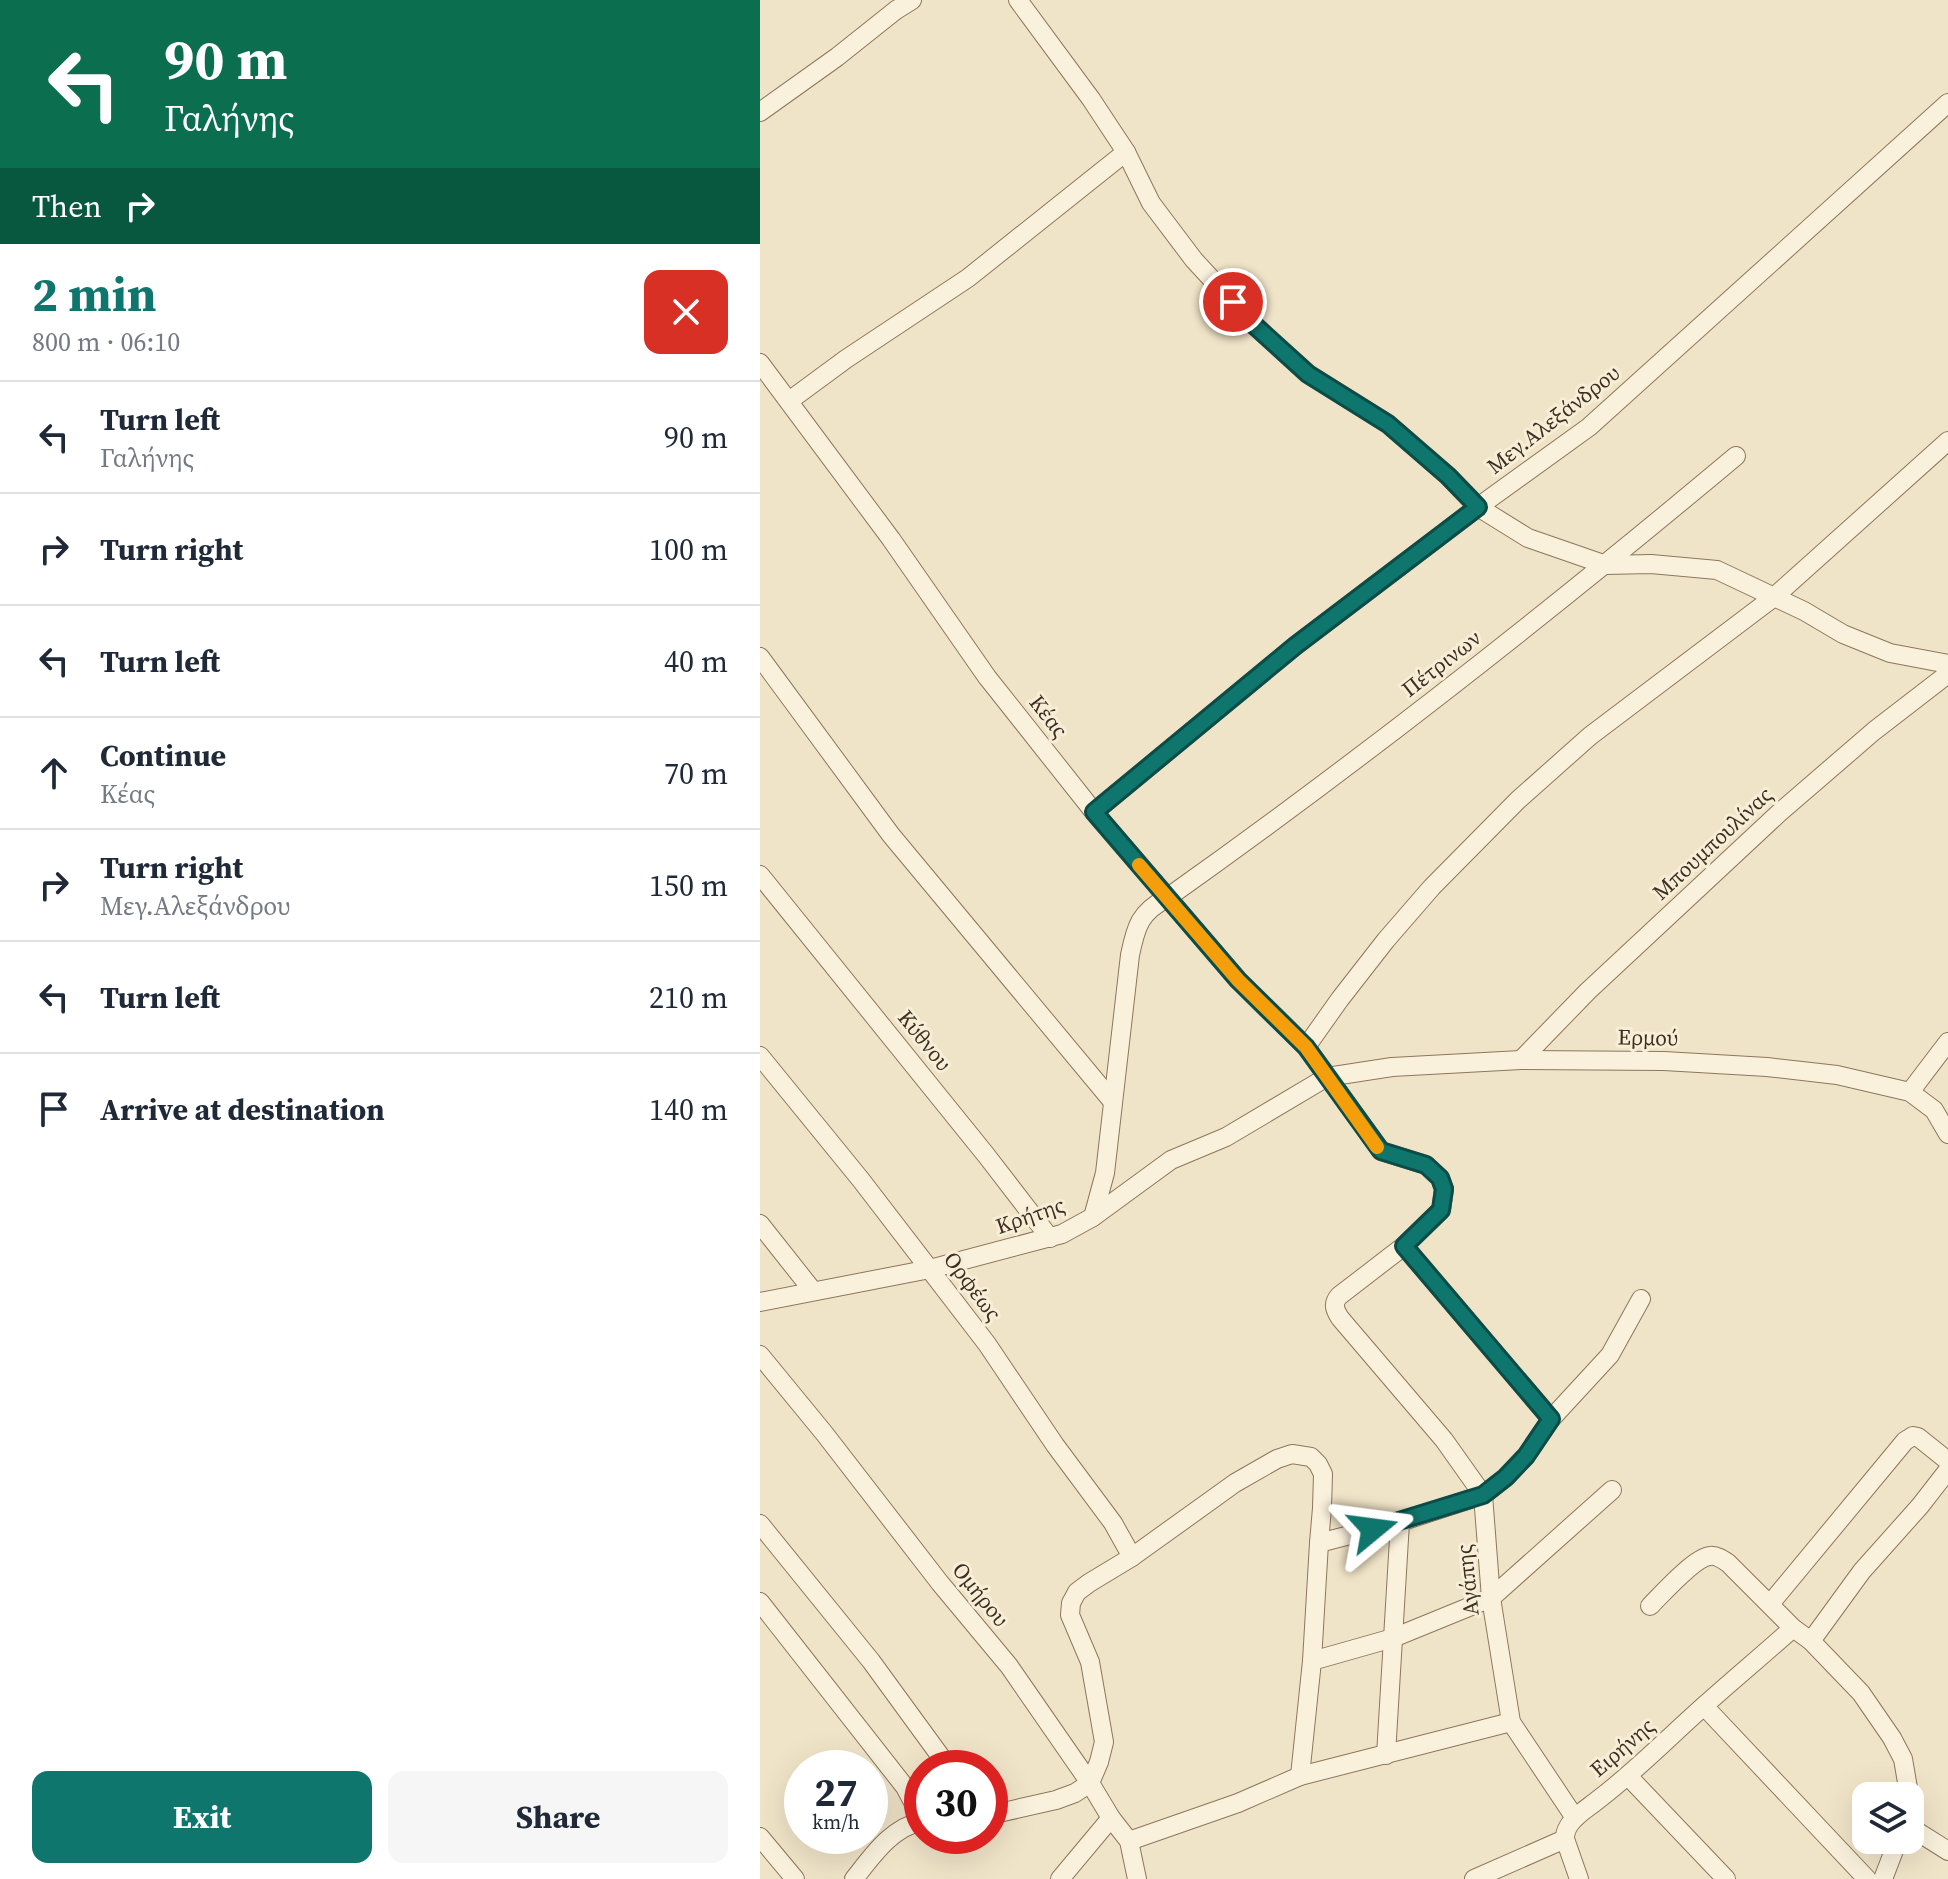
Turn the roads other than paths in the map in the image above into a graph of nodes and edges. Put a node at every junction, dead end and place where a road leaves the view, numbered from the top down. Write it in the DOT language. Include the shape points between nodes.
graph roads {
  1 [pos="912,0"];
  2 [pos="1018,0"];
  3 [pos="1948,103"];
  4 [pos="760,112"];
  5 [pos="1126,152"];
  6 [pos="760,363"];
  7 [pos="789,401"];
  8 [pos="1948,441"];
  9 [pos="1736,456"];
  10 [pos="1478,507"];
  11 [pos="1606,565"];
  12 [pos="1774,597"];
  13 [pos="760,657"];
  14 [pos="1948,664"];
  15 [pos="1948,674"];
  16 [pos="1094,812"];
  17 [pos="760,875"];
  18 [pos="1167,898"];
  19 [pos="1948,1042"];
  20 [pos="1306,1047"];
  21 [pos="760,1056"];
  22 [pos="1521,1060"];
  23 [pos="1327,1077"];
  24 [pos="1910,1092"];
  25 [pos="1113,1102"];
  26 [pos="1948,1134"];
  27 [pos="1093,1217"];
  28 [pos="760,1224"];
  29 [pos="1050,1238"];
  30 [pos="1404,1246"];
  31 [pos="930,1269"];
  32 [pos="813,1291"];
  33 [pos="1641,1299"];
  34 [pos="760,1302"];
  35 [pos="760,1355"];
  36 [pos="1551,1419"];
  37 [pos="1948,1461"];
  38 [pos="1948,1470"];
  39 [pos="1612,1490"];
  40 [pos="1483,1495"];
  41 [pos="1400,1522"];
  42 [pos="760,1524"];
  43 [pos="1319,1543"];
  44 [pos="1132,1557"];
  45 [pos="1491,1598"];
  46 [pos="760,1602"];
  47 [pos="1770,1604"];
  48 [pos="1650,1606"];
  49 [pos="1793,1628"];
  50 [pos="1393,1638"];
  51 [pos="1811,1641"];
  52 [pos="1312,1661"];
  53 [pos="1704,1706"];
  54 [pos="1511,1722"];
  55 [pos="936,1750"];
  56 [pos="1386,1755"];
  57 [pos="1300,1776"];
  58 [pos="1628,1776"];
  59 [pos="1907,1782"];
  60 [pos="1090,1783"];
  61 [pos="904,1786"];
  62 [pos="1008,1811"];
  63 [pos="1111,1818"];
  64 [pos="1575,1818"];
  65 [pos="904,1828"];
  66 [pos="1924,1836"];
  67 [pos="760,1837"];
  68 [pos="1565,1839"];
  69 [pos="1129,1841"];
  70 [pos="1948,1851"];
  71 [pos="1893,1854"];
  72 [pos="795,1879"];
  73 [pos="854,1879"];
  74 [pos="1060,1879"];
  75 [pos="1137,1879"];
  76 [pos="1474,1879"];
  77 [pos="1579,1879"];
  78 [pos="1726,1879"];
  79 [pos="1867,1879"];
  80 [pos="1883,1879"];
  1 -- 4 [label="street"];
  2 -- 5 [label="street"];
  3 -- 10 [label="street, Μεγ.Αλεξάνδρου" via="1589,427"];
  5 -- 7 [label="street" via="968,278"];
  5 -- 10 [label="street" via="1151,203 1253,324 1308,374 1388,424"];
  6 -- 7 [label="street, Κέας"];
  7 -- 16 [label="street, Κέας" via="987,677"];
  8 -- 12 [label="street"];
  9 -- 11 [label="street, Πέτρινων"];
  10 -- 11 [label="street" via="1528,538"];
  10 -- 16 [label="street, Μεγ.Αλεξάνδρου" via="1295,646"];
  11 -- 12 [label="street" via="1717,570"];
  11 -- 18 [label="street, Πέτρινων" via="1278,819"];
  12 -- 14 [label="street" via="1890,653"];
  12 -- 20 [label="street" via="1590,736 1518,800 1386,940"];
  13 -- 25 [label="street" via="891,835"];
  15 -- 22 [label="street, Μπουμπουλίνας" via="1779,813"];
  16 -- 18 [label="street, Κέας"];
  17 -- 29 [label="street, Κύθνου"];
  18 -- 20 [label="street, Κέας" via="1238,980"];
  18 -- 25 [label="street, Πέτρινων" via="1152,906 1134,933"];
  19 -- 24 [label="street"];
  20 -- 23 [label="street, Κέας"];
  21 -- 31 [label="street, Ορφέως"];
  22 -- 23 [label="street, Ερμού" via="1392,1067"];
  22 -- 24 [label="street, Ερμού" via="1767,1067 1837,1075"];
  23 -- 27 [label="street, Κρήτης" via="1226,1137 1171,1160"];
  23 -- 30 [label="street, Κέας" via="1381,1151 1426,1165 1440,1178 1441,1210"];
  24 -- 26 [label="street, Ερμού" via="1934,1110"];
  25 -- 27 [label="street, Πέτρινων" via="1105,1173"];
  27 -- 29 [label="street, Κρήτης"];
  28 -- 32 [label="street"];
  29 -- 31 [label="street, Κρήτης"];
  30 -- 36 [label="street"];
  30 -- 40 [label="street" via="1339,1296 1335,1308"];
  31 -- 32 [label="street, Κρήτης"];
  31 -- 44 [label="street, Ορφέως"];
  32 -- 34 [label="street, Κρήτης"];
  33 -- 36 [label="street" via="1610,1355"];
  35 -- 60 [label="street, Ομήρου" via="1009,1666"];
  36 -- 40 [label="street" via="1526,1456"];
  37 -- 47 [label="street" via="1918,1437 1909,1438"];
  38 -- 51 [label="street"];
  39 -- 45 [label="street"];
  40 -- 41 [label="street"];
  40 -- 45 [label="street, Αγάπης"];
  41 -- 43 [label="street"];
  41 -- 50 [label="street"];
  42 -- 55 [label="street"];
  43 -- 44 [label="street" via="1323,1474 1311,1457 1292,1454 1235,1483"];
  43 -- 52 [label="street"];
  44 -- 60 [label="street" via="1077,1592 1071,1603 1070,1615 1090,1662 1104,1742"];
  45 -- 50 [label="street"];
  45 -- 54 [label="street, Αγάπης"];
  46 -- 61 [label="street"];
  47 -- 48 [label="street" via="1728,1563 1708,1556"];
  47 -- 49 [label="street"];
  49 -- 51 [label="street"];
  49 -- 53 [label="street, Ειρήνης"];
  50 -- 52 [label="street"];
  50 -- 56 [label="street"];
  51 -- 59 [label="street" via="1861,1693 1892,1738"];
  52 -- 57 [label="street"];
  53 -- 58 [label="street, Ειρήνης"];
  53 -- 79 [label="street"];
  54 -- 56 [label="street"];
  54 -- 64 [label="street, Αγάπης"];
  56 -- 57 [label="street"];
  57 -- 69 [label="street"];
  58 -- 64 [label="street, Ειρήνης"];
  58 -- 78 [label="street"];
  60 -- 62 [label="street" via="1056,1800"];
  60 -- 63 [label="street, Ομήρου"];
  63 -- 69 [label="street, Ομήρου"];
  63 -- 74 [label="street"];
  64 -- 68 [label="street, Ειρήνης"];
  65 -- 73 [label="street" via="881,1845"];
  66 -- 70 [label="street"];
  67 -- 72 [label="street"];
  68 -- 76 [label="street"];
  68 -- 77 [label="street"];
  69 -- 75 [label="street, Ομήρου"];
  71 -- 80 [label="street"];
}
